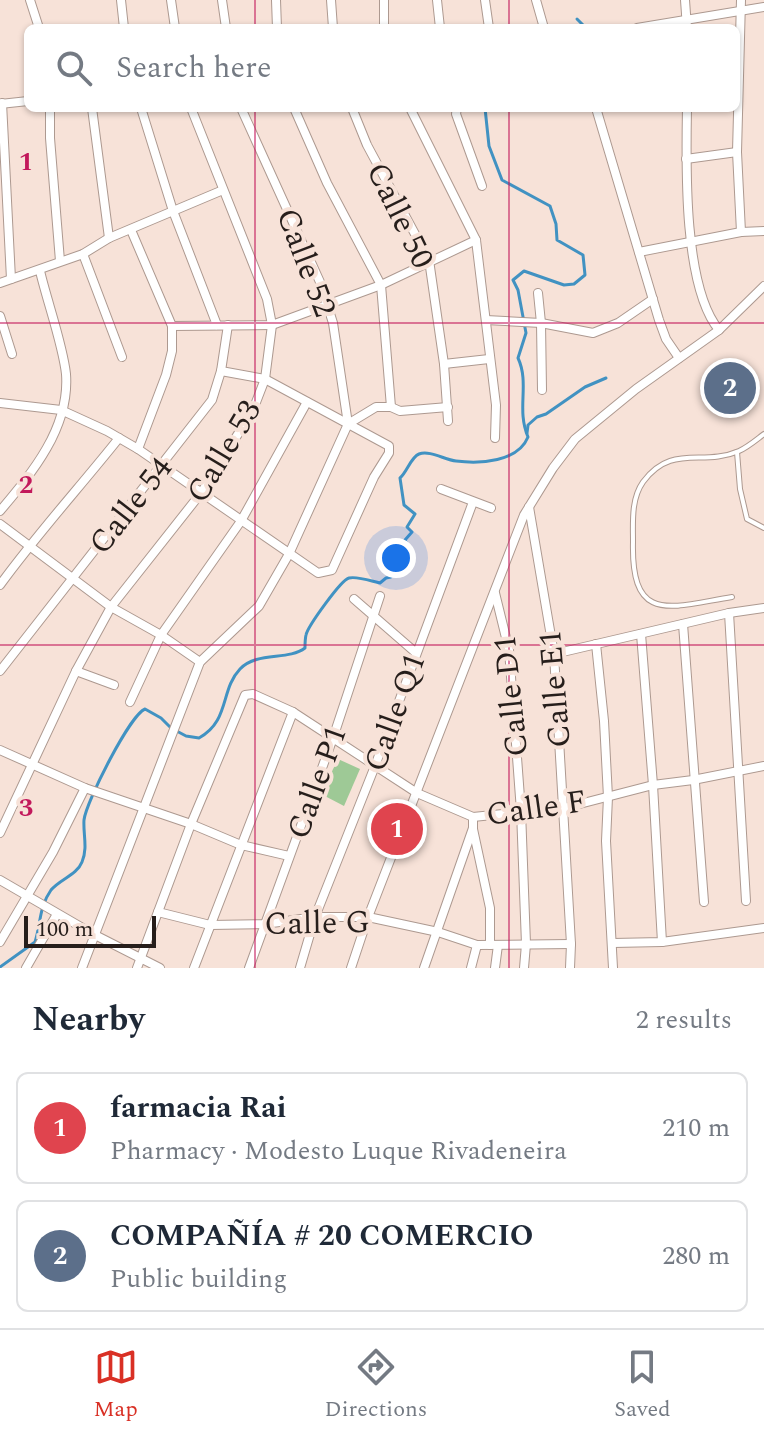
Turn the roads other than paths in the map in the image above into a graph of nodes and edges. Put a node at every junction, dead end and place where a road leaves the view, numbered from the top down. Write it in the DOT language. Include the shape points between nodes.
graph roads {
  1 [pos="30,0"];
  2 [pos="121,0"];
  3 [pos="173,0"];
  4 [pos="222,0"];
  5 [pos="276,0"];
  6 [pos="331,0"];
  7 [pos="384,0"];
  8 [pos="437,0"];
  9 [pos="485,0"];
  10 [pos="536,0"];
  11 [pos="685,0"];
  12 [pos="741,5"];
  13 [pos="764,7"];
  14 [pos="687,23"];
  15 [pos="38,24"];
  16 [pos="124,24"];
  17 [pos="175,24"];
  18 [pos="225,24"];
  19 [pos="277,24"];
  20 [pos="333,24"];
  21 [pos="384,24"];
  22 [pos="440,24"];
  23 [pos="488,24"];
  24 [pos="543,24"];
  25 [pos="24,101"];
  26 [pos="1,103"];
  27 [pos="50,112"];
  28 [pos="93,112"];
  29 [pos="142,112"];
  30 [pos="193,112"];
  31 [pos="243,112"];
  32 [pos="296,112"];
  33 [pos="354,112"];
  34 [pos="412,112"];
  35 [pos="456,112"];
  36 [pos="597,112"];
  37 [pos="687,112"];
  38 [pos="737,112"];
  39 [pos="737,152"];
  40 [pos="686,159"];
  41 [pos="482,186"];
  42 [pos="223,190"];
  43 [pos="173,211"];
  44 [pos="131,230"];
  45 [pos="764,231"];
  46 [pos="741,232"];
  47 [pos="109,238"];
  48 [pos="476,240"];
  49 [pos="692,241"];
  50 [pos="639,252"];
  51 [pos="83,254"];
  52 [pos="429,260"];
  53 [pos="60,261"];
  54 [pos="40,271"];
  55 [pos="11,279"];
  56 [pos="0,283"];
  57 [pos="381,285"];
  58 [pos="764,286"];
  59 [pos="538,293"];
  60 [pos="653,299"];
  61 [pos="328,306"];
  62 [pos="0,316"];
  63 [pos="486,320"];
  64 [pos="541,323"];
  65 [pos="217,325"];
  66 [pos="228,325"];
  67 [pos="272,325"];
  68 [pos="172,326"];
  69 [pos="719,330"];
  70 [pos="12,354"];
  71 [pos="122,357"];
  72 [pos="679,358"];
  73 [pos="489,359"];
  74 [pos="444,364"];
  75 [pos="221,371"];
  76 [pos="265,379"];
  77 [pos="542,390"];
  78 [pos="307,402"];
  79 [pos="4,403"];
  80 [pos="391,407"];
  81 [pos="448,407"];
  82 [pos="61,410"];
  83 [pos="0,415"];
  84 [pos="448,421"];
  85 [pos="348,424"];
  86 [pos="764,434"];
  87 [pos="119,438"];
  88 [pos="495,438"];
  89 [pos="138,449"];
  90 [pos="737,452"];
  91 [pos="161,465"];
  92 [pos="441,489"];
  93 [pos="201,493"];
  94 [pos="473,502"];
  95 [pos="529,506"];
  96 [pos="491,508"];
  97 [pos="0,511"];
  98 [pos="241,521"];
  99 [pos="0,524"];
  100 [pos="764,528"];
  101 [pos="28,547"];
  102 [pos="289,554"];
  103 [pos="72,580"];
  104 [pos="0,585"];
  105 [pos="494,592"];
  106 [pos="380,596"];
  107 [pos="732,597"];
  108 [pos="354,599"];
  109 [pos="111,607"];
  110 [pos="764,608"];
  111 [pos="729,613"];
  112 [pos="373,616"];
  113 [pos="683,624"];
  114 [pos="641,634"];
  115 [pos="161,635"];
  116 [pos="596,644"];
  117 [pos="415,652"];
  118 [pos="554,654"];
  119 [pos="200,662"];
  120 [pos="0,671"];
  121 [pos="76,671"];
  122 [pos="114,685"];
  123 [pos="130,702"];
  124 [pos="293,712"];
  125 [pos="333,738"];
  126 [pos="0,750"];
  127 [pos="33,766"];
  128 [pos="375,766"];
  129 [pos="764,766"];
  130 [pos="738,769"];
  131 [pos="693,780"];
  132 [pos="653,785"];
  133 [pos="85,788"];
  134 [pos="417,793"];
  135 [pos="608,797"];
  136 [pos="143,808"];
  137 [pos="564,808"];
  138 [pos="521,811"];
  139 [pos="473,817"];
  140 [pos="191,824"];
  141 [pos="473,828"];
  142 [pos="0,833"];
  143 [pos="241,845"];
  144 [pos="289,856"];
  145 [pos="0,880"];
  146 [pos="28,896"];
  147 [pos="746,901"];
  148 [pos="704,902"];
  149 [pos="158,912"];
  150 [pos="57,914"];
  151 [pos="315,917"];
  152 [pos="368,917"];
  153 [pos="265,924"];
  154 [pos="210,925"];
  155 [pos="764,928"];
  156 [pos="438,932"];
  157 [pos="93,934"];
  158 [pos="0,942"];
  159 [pos="662,942"];
  160 [pos="613,943"];
  161 [pos="526,944"];
  162 [pos="571,944"];
  163 [pos="477,945"];
  164 [pos="494,945"];
  165 [pos="140,958"];
  166 [pos="26,968"];
  167 [pos="82,968"];
  168 [pos="137,968"];
  169 [pos="160,968"];
  170 [pos="194,968"];
  171 [pos="249,968"];
  172 [pos="300,968"];
  173 [pos="351,968"];
  174 [pos="424,968"];
  175 [pos="471,968"];
  176 [pos="495,968"];
  177 [pos="524,968"];
  178 [pos="570,968"];
  179 [pos="613,968"];
  1 -- 15 [label="street"];
  2 -- 16 [label="street"];
  3 -- 17 [label="street"];
  4 -- 18 [label="street"];
  5 -- 19 [label="street"];
  6 -- 20 [label="street"];
  7 -- 21 [label="street"];
  8 -- 22 [label="street"];
  9 -- 23 [label="street"];
  10 -- 24 [label="street"];
  11 -- 14 [label="street"];
  12 -- 13 [label="street"];
  12 -- 14 [label="street"];
  25 -- 26 [label="street"];
  26 -- 55 [label="street"];
  27 -- 53 [label="street"];
  28 -- 47 [label="street"];
  29 -- 43 [label="street"];
  30 -- 42 [label="street, Calle 53"];
  31 -- 61 [label="street, Calle 52"];
  32 -- 57 [label="street"];
  33 -- 52 [label="street, Calle 50"];
  34 -- 48 [label="street"];
  35 -- 41 [label="street"];
  36 -- 50 [label="street"];
  37 -- 40 [label="street"];
  38 -- 39 [label="street"];
  39 -- 40 [label="street"];
  39 -- 46 [label="street"];
  40 -- 49 [label="street"];
  42 -- 43 [label="street"];
  42 -- 67 [label="street, Calle 53" via="267,299"];
  43 -- 44 [label="street"];
  43 -- 65 [label="street"];
  44 -- 47 [label="street"];
  44 -- 68 [label="street"];
  45 -- 46 [label="street"];
  46 -- 49 [label="street"];
  47 -- 51 [label="street"];
  48 -- 52 [label="street"];
  48 -- 63 [label="street"];
  49 -- 50 [label="street"];
  49 -- 69 [label="street" via="706,310"];
  50 -- 60 [label="street"];
  51 -- 53 [label="street"];
  51 -- 71 [label="street"];
  52 -- 57 [label="street"];
  52 -- 74 [label="street, Calle 50"];
  53 -- 54 [label="street"];
  54 -- 55 [label="street"];
  54 -- 82 [label="street" via="66,371"];
  55 -- 56 [label="street"];
  57 -- 61 [label="street"];
  57 -- 80 [label="street"];
  58 -- 69 [label="street"];
  59 -- 64 [label="street"];
  60 -- 64 [label="street" via="593,333"];
  60 -- 72 [label="street" via="666,339"];
  61 -- 67 [label="street"];
  61 -- 85 [label="street, Calle 52"];
  62 -- 70 [label="street"];
  63 -- 64 [label="street"];
  63 -- 73 [label="street"];
  64 -- 77 [label="street"];
  65 -- 66 [label="street"];
  65 -- 68 [label="street"];
  66 -- 67 [label="street"];
  66 -- 75 [label="street, Calle 54"];
  67 -- 76 [label="street, Calle 53"];
  68 -- 89 [label="street" via="166,375"];
  69 -- 72 [label="street"];
  72 -- 95 [label="street" via="575,439"];
  73 -- 74 [label="street"];
  73 -- 88 [label="street"];
  74 -- 81 [label="street, Calle 50"];
  75 -- 76 [label="street"];
  75 -- 91 [label="street, Calle 54" via="212,400"];
  76 -- 78 [label="street"];
  76 -- 93 [label="street, Calle 53" via="253,410"];
  78 -- 85 [label="street"];
  78 -- 98 [label="street"];
  79 -- 82 [label="street"];
  79 -- 83 [label="street"];
  80 -- 81 [label="street"];
  80 -- 85 [label="street" via="376,407"];
  81 -- 84 [label="street, Calle 50"];
  82 -- 87 [label="street"];
  82 -- 97 [label="street" via="47,450"];
  85 -- 102 [label="street"];
  85 -- 102 [label="street" via="387,444 389,453 332,570 318,573"];
  86 -- 90 [label="lane"];
  87 -- 89 [label="street"];
  87 -- 101 [label="street"];
  89 -- 91 [label="street"];
  90 -- 100 [label="lane" via="747,519"];
  90 -- 107 [label="lane" via="669,459 637,491 633,511 632,565 646,600 666,606"];
  91 -- 93 [label="street"];
  91 -- 103 [label="street, Calle 54"];
  92 -- 94 [label="street"];
  93 -- 98 [label="street"];
  93 -- 109 [label="street, Calle 53"];
  94 -- 96 [label="street"];
  94 -- 117 [label="street, Calle Q1"];
  95 -- 105 [label="street"];
  95 -- 118 [label="street, Calle E1"];
  98 -- 102 [label="street"];
  98 -- 115 [label="street"];
  99 -- 101 [label="street"];
  101 -- 103 [label="street"];
  101 -- 104 [label="street"];
  102 -- 119 [label="street" via="259,606"];
  103 -- 109 [label="street"];
  103 -- 120 [label="street, Calle 54"];
  105 -- 134 [label="street"];
  105 -- 138 [label="street, Calle D1" via="509,650"];
  106 -- 112 [label="street, Calle P1"];
  108 -- 112 [label="street"];
  109 -- 115 [label="street"];
  109 -- 121 [label="street, Calle 53"];
  110 -- 111 [label="street"];
  111 -- 113 [label="street"];
  111 -- 130 [label="street"];
  112 -- 117 [label="street"];
  112 -- 125 [label="street, Calle P1"];
  113 -- 114 [label="street"];
  113 -- 131 [label="street"];
  114 -- 116 [label="street"];
  114 -- 132 [label="street"];
  115 -- 119 [label="street"];
  115 -- 123 [label="street"];
  116 -- 118 [label="street"];
  116 -- 135 [label="street"];
  117 -- 128 [label="street, Calle Q1"];
  118 -- 137 [label="street, Calle E1"];
  119 -- 136 [label="street"];
  121 -- 122 [label="street"];
  121 -- 127 [label="street, Calle 53"];
  124 -- 125 [label="street, Calle F"];
  124 -- 140 [label="street, Calle F" via="253,694 242,697"];
  124 -- 143 [label="street"];
  125 -- 128 [label="street, Calle F"];
  125 -- 144 [label="street, Calle P1"];
  126 -- 127 [label="street"];
  127 -- 133 [label="street"];
  127 -- 142 [label="street, Calle 53"];
  128 -- 134 [label="street, Calle F"];
  128 -- 151 [label="street, Calle Q1"];
  129 -- 130 [label="street, Calle F"];
  130 -- 131 [label="street, Calle F"];
  130 -- 147 [label="street"];
  131 -- 132 [label="street, Calle F"];
  131 -- 148 [label="street"];
  132 -- 135 [label="street, Calle F"];
  132 -- 159 [label="street"];
  133 -- 136 [label="street"];
  133 -- 146 [label="street"];
  134 -- 139 [label="street, Calle F"];
  134 -- 152 [label="street"];
  135 -- 137 [label="street, Calle F"];
  135 -- 160 [label="street"];
  136 -- 140 [label="street"];
  136 -- 157 [label="street"];
  137 -- 138 [label="street, Calle F"];
  137 -- 162 [label="street, Calle E1"];
  138 -- 139 [label="street, Calle F"];
  138 -- 161 [label="street, Calle D1"];
  139 -- 141 [label="street"];
  140 -- 143 [label="street"];
  140 -- 149 [label="street"];
  141 -- 156 [label="street"];
  141 -- 164 [label="street"];
  143 -- 144 [label="street"];
  143 -- 154 [label="street"];
  144 -- 153 [label="street, Calle P1"];
  145 -- 146 [label="street"];
  146 -- 150 [label="street"];
  146 -- 158 [label="street"];
  149 -- 154 [label="street, Calle G"];
  149 -- 165 [label="street"];
  150 -- 157 [label="street"];
  150 -- 166 [label="street"];
  151 -- 152 [label="street, Calle G"];
  151 -- 153 [label="street, Calle G"];
  151 -- 172 [label="street, Calle Q1"];
  152 -- 156 [label="street, Calle G"];
  152 -- 173 [label="street"];
  153 -- 154 [label="street, Calle G"];
  153 -- 171 [label="street, Calle P1"];
  154 -- 170 [label="street"];
  155 -- 159 [label="street"];
  156 -- 163 [label="street, Calle G"];
  156 -- 174 [label="street"];
  157 -- 165 [label="street"];
  157 -- 167 [label="street"];
  159 -- 160 [label="street"];
  160 -- 179 [label="street"];
  161 -- 162 [label="street, Calle G"];
  161 -- 164 [label="street, Calle G"];
  161 -- 177 [label="street, Calle D1"];
  162 -- 178 [label="street, Calle E1"];
  163 -- 164 [label="street, Calle G"];
  163 -- 175 [label="street"];
  164 -- 176 [label="street"];
  165 -- 168 [label="street"];
  165 -- 169 [label="street"];
}
